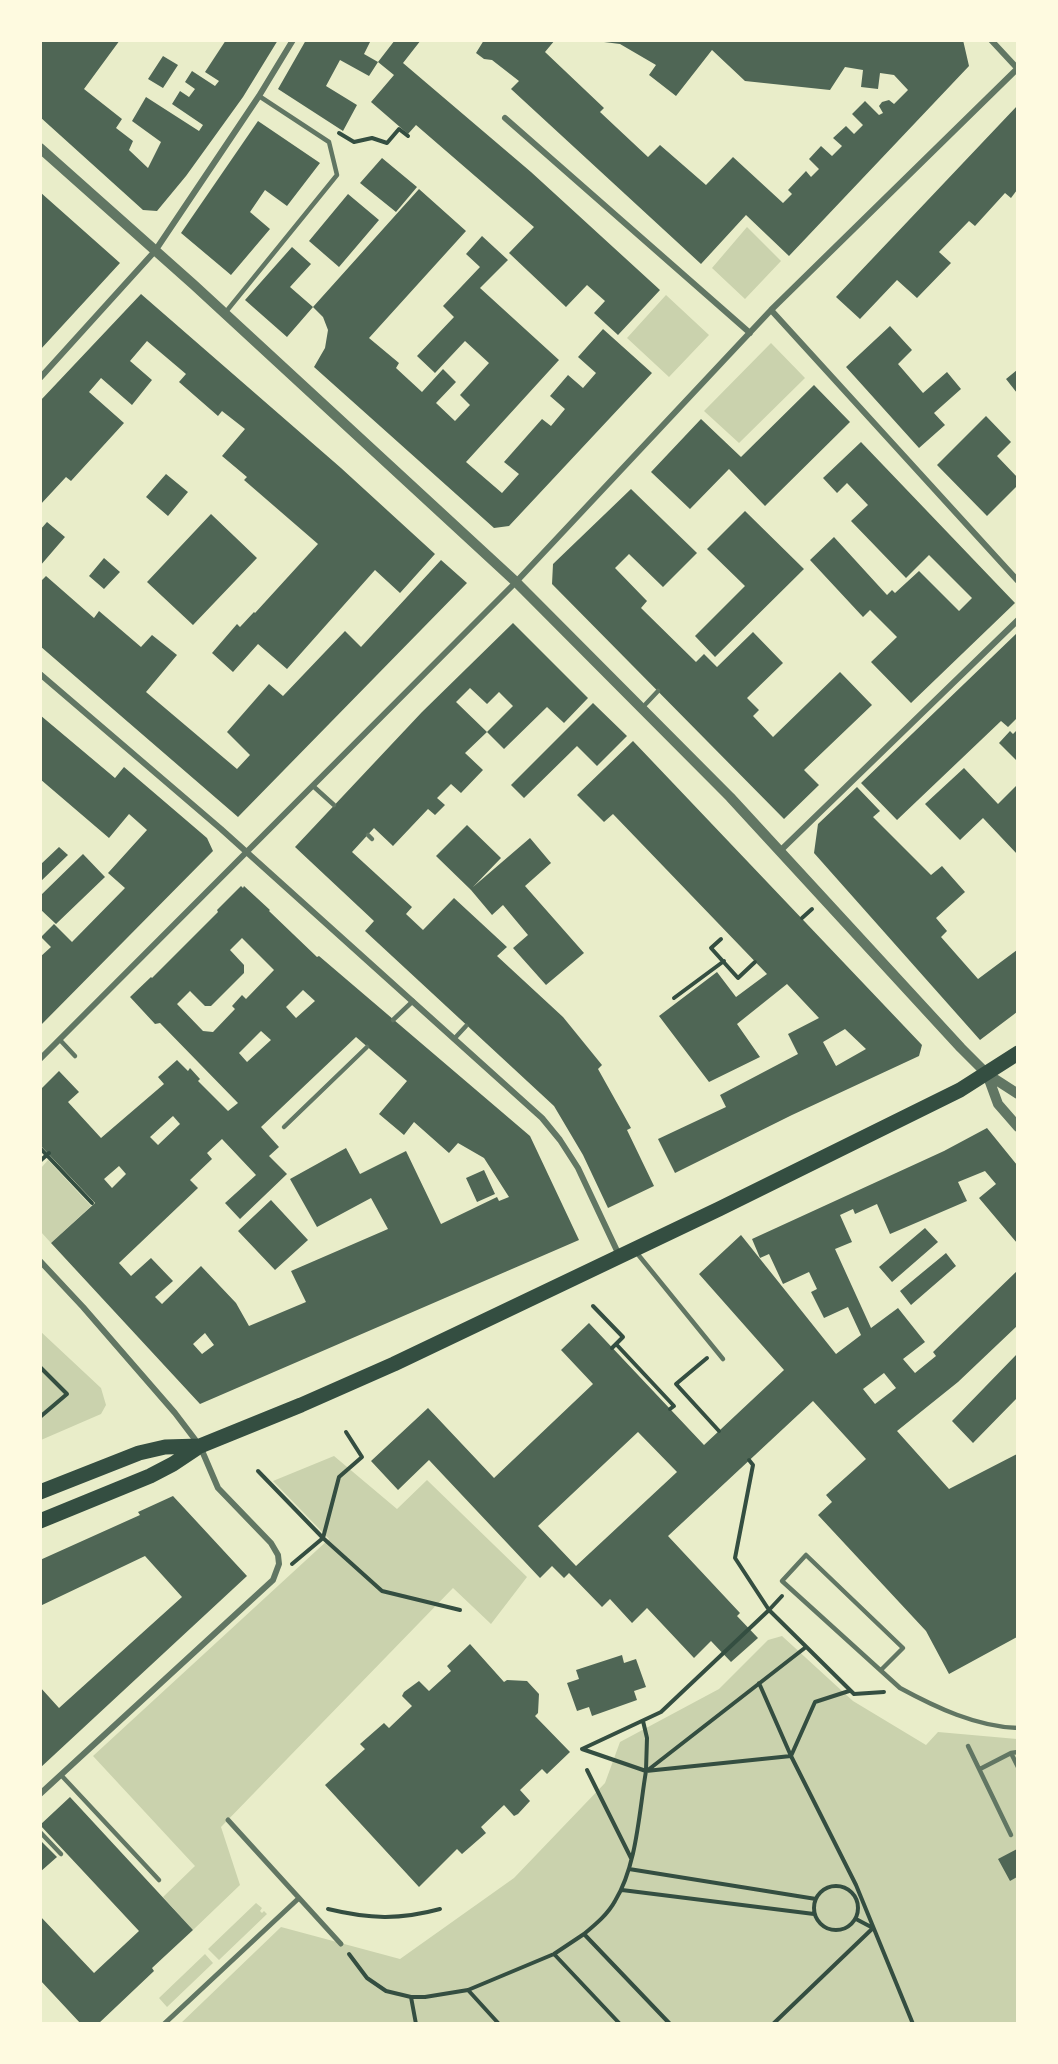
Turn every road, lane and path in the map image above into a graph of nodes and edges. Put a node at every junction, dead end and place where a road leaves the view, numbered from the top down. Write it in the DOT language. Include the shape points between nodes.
graph roads {
  1 [pos="293,40"];
  2 [pos="991,40"];
  3 [pos="1017,68"];
  4 [pos="259,96"];
  5 [pos="506,118"];
  6 [pos="334,129"];
  7 [pos="408,136"];
  8 [pos="40,148"];
  9 [pos="155,251"];
  10 [pos="771,310"];
  11 [pos="225,313"];
  12 [pos="750,333"];
  13 [pos="40,378"];
  14 [pos="1017,581"];
  15 [pos="516,582"];
  16 [pos="1017,620"];
  17 [pos="40,674"];
  18 [pos="658,691"];
  19 [pos="642,708"];
  20 [pos="313,786"];
  21 [pos="334,805"];
  22 [pos="368,835"];
  23 [pos="372,840"];
  24 [pos="780,851"];
  25 [pos="248,852"];
  26 [pos="721,939"];
  27 [pos="724,961"];
  28 [pos="755,962"];
  29 [pos="674,998"];
  30 [pos="413,1001"];
  31 [pos="393,1020"];
  32 [pos="466,1026"];
  33 [pos="454,1038"];
  34 [pos="60,1040"];
  35 [pos="367,1047"];
  36 [pos="1017,1053"];
  37 [pos="75,1056"];
  38 [pos="40,1059"];
  39 [pos="987,1074"];
  40 [pos="1017,1094"];
  41 [pos="284,1127"];
  42 [pos="1017,1127"];
  43 [pos="40,1148"];
  44 [pos="48,1154"];
  45 [pos="40,1161"];
  46 [pos="92,1203"];
  47 [pos="634,1249"];
  48 [pos="619,1256"];
  49 [pos="40,1262"];
  50 [pos="593,1306"];
  51 [pos="716,1350"];
  52 [pos="723,1359"];
  53 [pos="40,1366"];
  54 [pos="670,1409"];
  55 [pos="40,1418"];
  56 [pos="719,1431"];
  57 [pos="346,1432"];
  58 [pos="200,1446"];
  59 [pos="749,1460"];
  60 [pos="258,1471"];
  61 [pos="40,1492"];
  62 [pos="40,1521"];
  63 [pos="323,1538"];
  64 [pos="273,1580"];
  65 [pos="782,1597"];
  66 [pos="460,1610"];
  67 [pos="769,1610"];
  68 [pos="806,1647"];
  69 [pos="881,1670"];
  70 [pos="759,1683"];
  71 [pos="904,1690"];
  72 [pos="849,1691"];
  73 [pos="643,1720"];
  74 [pos="1017,1728"];
  75 [pos="968,1746"];
  76 [pos="1017,1752"];
  77 [pos="1011,1754"];
  78 [pos="791,1756"];
  79 [pos="1017,1767"];
  80 [pos="980,1769"];
  81 [pos="587,1770"];
  82 [pos="646,1771"];
  83 [pos="61,1775"];
  84 [pos="40,1794"];
  85 [pos="228,1820"];
  86 [pos="40,1832"];
  87 [pos="1011,1835"];
  88 [pos="61,1854"];
  89 [pos="631,1859"];
  90 [pos="629,1869"];
  91 [pos="159,1880"];
  92 [pos="621,1890"];
  93 [pos="299,1898"];
  94 [pos="816,1899"];
  95 [pos="440,1909"];
  96 [pos="814,1914"];
  97 [pos="856,1919"];
  98 [pos="873,1928"];
  99 [pos="584,1934"];
  100 [pos="341,1944"];
  101 [pos="554,1954"];
  102 [pos="468,1990"];
  103 [pos="411,1997"];
  104 [pos="164,2024"];
  105 [pos="416,2024"];
  106 [pos="499,2024"];
  107 [pos="620,2024"];
  108 [pos="670,2024"];
  109 [pos="773,2024"];
  110 [pos="913,2024"];
  1 -- 4 [label="street"];
  2 -- 3 [label="street"];
  3 -- 10 [label="street"];
  4 -- 9 [label="street"];
  4 -- 11 [label="lane" via="329,142 337,175"];
  5 -- 12 [label="street"];
  6 -- 7 [label="path" via="354,142 372,138 387,143 399,129"];
  8 -- 9 [label="street"];
  9 -- 11 [label="street"];
  9 -- 13 [label="street"];
  10 -- 12 [label="street"];
  10 -- 14 [label="street"];
  11 -- 15 [label="street"];
  12 -- 15 [label="street"];
  15 -- 19 [label="street"];
  15 -- 20 [label="street"];
  16 -- 24 [label="street"];
  17 -- 25 [label="street"];
  18 -- 19 [label="lane"];
  19 -- 24 [label="street"];
  20 -- 21 [label="lane"];
  20 -- 25 [label="street"];
  22 -- 23 [label="lane"];
  24 -- 39 [label="street"];
  25 -- 30 [label="street"];
  25 -- 34 [label="street"];
  26 -- 27 [label="path" via="711,948"];
  27 -- 28 [label="path" via="738,978"];
  27 -- 29 [label="path"];
  30 -- 31 [label="lane"];
  30 -- 33 [label="street"];
  32 -- 33 [label="lane"];
  33 -- 48 [label="street" via="529,1106 560,1140 578,1168"];
  34 -- 37 [label="lane"];
  34 -- 38 [label="street"];
  35 -- 41 [label="lane"];
  36 -- 39 [label="main road"];
  39 -- 40 [label="street"];
  39 -- 42 [label="street" via="998,1104"];
  39 -- 47 [label="main road"];
  43 -- 44 [label="path"];
  44 -- 45 [label="path"];
  44 -- 46 [label="path"];
  47 -- 48 [label="main road"];
  47 -- 51 [label="lane"];
  48 -- 58 [label="main road" via="394,1364"];
  49 -- 58 [label="street"];
  50 -- 54 [label="path" via="623,1337 614,1346 674,1406"];
  51 -- 52 [label="lane"];
  51 -- 56 [label="path" via="676,1384"];
  53 -- 55 [label="path" via="67,1394"];
  57 -- 63 [label="path" via="362,1457 339,1477"];
  58 -- 61 [label="main road" via="139,1453"];
  58 -- 62 [label="main road" via="150,1476"];
  58 -- 64 [label="street" via="218,1488 278,1555"];
  59 -- 67 [label="path" via="753,1465 735,1558"];
  60 -- 63 [label="path"];
  63 -- 64 [label="path"];
  63 -- 66 [label="path" via="382,1591"];
  64 -- 83 [label="street"];
  65 -- 67 [label="path"];
  67 -- 68 [label="path"];
  67 -- 73 [label="path" via="661,1712"];
  68 -- 70 [label="path"];
  68 -- 72 [label="path"];
  69 -- 69 [label="lane" via="782,1581 806,1555 903,1648"];
  69 -- 71 [label="lane"];
  70 -- 78 [label="path"];
  70 -- 82 [label="path"];
  71 -- 72 [label="path" via="854,1694"];
  71 -- 74 [label="lane" via="962,1717"];
  72 -- 78 [label="path" via="815,1702"];
  73 -- 82 [label="path"];
  73 -- 82 [label="path" via="582,1749"];
  75 -- 80 [label="lane"];
  76 -- 77 [label="lane"];
  77 -- 79 [label="lane"];
  77 -- 80 [label="lane"];
  78 -- 82 [label="path"];
  78 -- 98 [label="path" via="856,1885"];
  80 -- 87 [label="lane"];
  81 -- 89 [label="path"];
  82 -- 89 [label="path"];
  83 -- 84 [label="street"];
  83 -- 91 [label="lane"];
  85 -- 93 [label="street"];
  86 -- 88 [label="lane"];
  89 -- 90 [label="path"];
  90 -- 92 [label="path"];
  90 -- 94 [label="path"];
  92 -- 96 [label="path"];
  92 -- 99 [label="path" via="606,1914"];
  93 -- 95 [label="path" via="370,1917 394,1918"];
  93 -- 100 [label="street"];
  93 -- 104 [label="street"];
  94 -- 96 [label="path"];
  94 -- 97 [label="path" via="832,1887 845,1888 858,1904"];
  96 -- 97 [label="path" via="823,1927 837,1931"];
  97 -- 98 [label="path"];
  98 -- 109 [label="path"];
  98 -- 110 [label="path"];
  99 -- 101 [label="path"];
  99 -- 108 [label="path"];
  100 -- 103 [label="path" via="376,1985"];
  101 -- 102 [label="path"];
  101 -- 107 [label="path"];
  102 -- 103 [label="path"];
  102 -- 106 [label="path"];
  103 -- 105 [label="path"];
}
